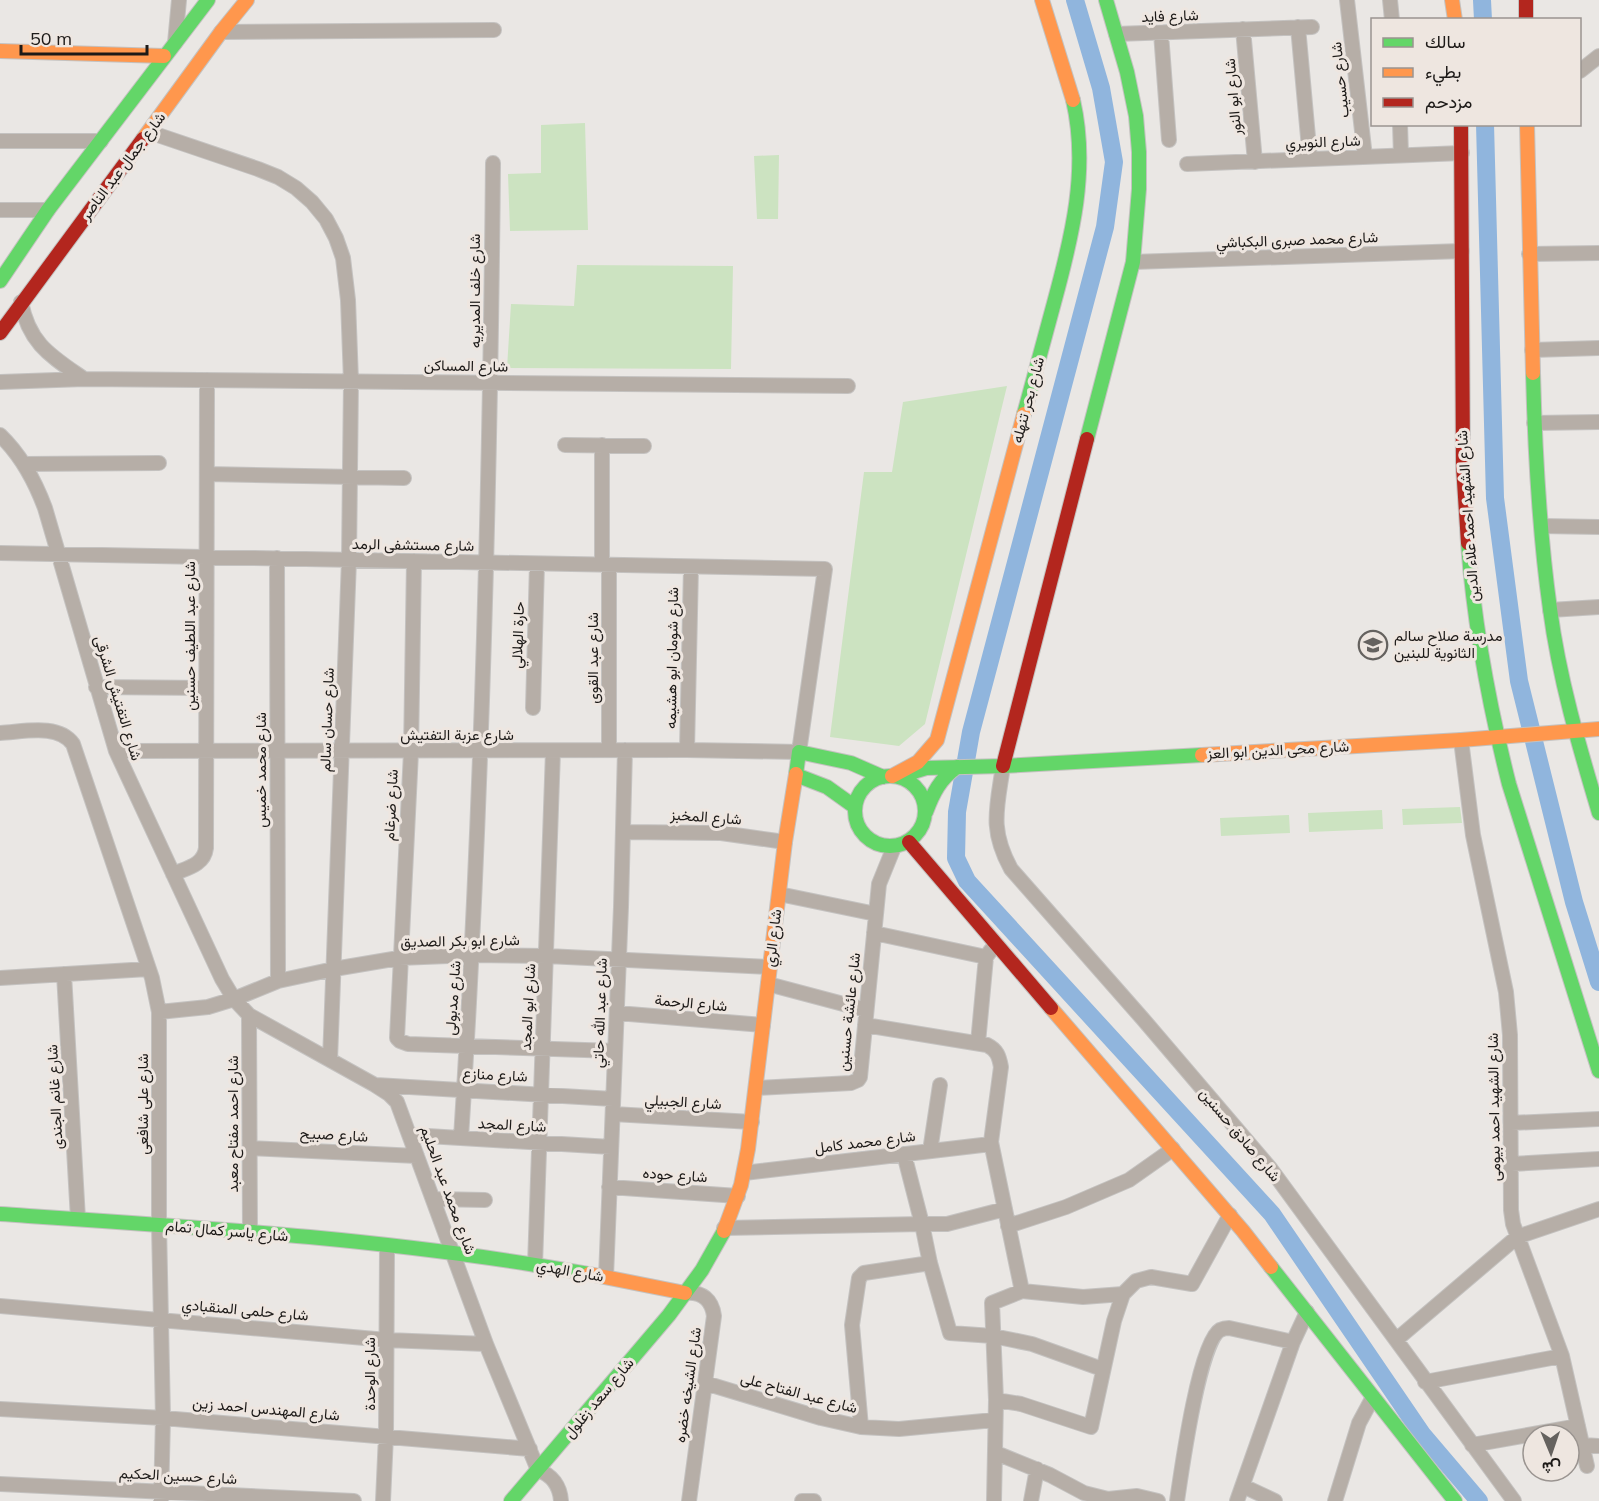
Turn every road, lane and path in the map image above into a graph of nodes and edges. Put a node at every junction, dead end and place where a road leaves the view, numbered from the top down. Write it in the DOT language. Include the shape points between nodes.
graph roads {
  1 [pos="179,0"];
  2 [pos="208,0"];
  3 [pos="247,0"];
  4 [pos="1042,0"];
  5 [pos="1106,0"];
  6 [pos="1347,0"];
  7 [pos="1390,0"];
  8 [pos="1452,0"];
  9 [pos="1526,0"];
  10 [pos="1392,18"];
  11 [pos="1455,18"];
  12 [pos="1526,18"];
  13 [pos="1243,29"];
  14 [pos="494,30"];
  15 [pos="221,32"];
  16 [pos="1161,33"];
  17 [pos="1116,34"];
  18 [pos="174,44"];
  19 [pos="0,51"];
  20 [pos="164,56"];
  21 [pos="1599,56"];
  22 [pos="1581,70"];
  23 [pos="1400,126"];
  24 [pos="1461,126"];
  25 [pos="1527,126"];
  26 [pos="149,132"];
  27 [pos="1169,140"];
  28 [pos="0,141"];
  29 [pos="101,141"];
  30 [pos="1461,153"];
  31 [pos="1401,155"];
  32 [pos="1365,157"];
  33 [pos="1310,159"];
  34 [pos="1255,162"];
  35 [pos="493,163"];
  36 [pos="1187,164"];
  37 [pos="0,210"];
  38 [pos="48,210"];
  39 [pos="1461,251"];
  40 [pos="1599,253"];
  41 [pos="1529,254"];
  42 [pos="1133,262"];
  43 [pos="0,281"];
  44 [pos="21,302"];
  45 [pos="0,333"];
  46 [pos="1599,348"];
  47 [pos="1532,350"];
  48 [pos="84,379"];
  49 [pos="207,380"];
  50 [pos="351,381"];
  51 [pos="0,382"];
  52 [pos="491,382"];
  53 [pos="848,386"];
  54 [pos="1599,422"];
  55 [pos="1534,423"];
  56 [pos="0,435"];
  57 [pos="565,444"];
  58 [pos="602,445"];
  59 [pos="644,446"];
  60 [pos="159,464"];
  61 [pos="24,465"];
  62 [pos="207,474"];
  63 [pos="350,477"];
  64 [pos="404,478"];
  65 [pos="1542,526"];
  66 [pos="1599,527"];
  67 [pos="0,553"];
  68 [pos="58,554"];
  69 [pos="207,557"];
  70 [pos="277,558"];
  71 [pos="349,560"];
  72 [pos="414,561"];
  73 [pos="485,562"];
  74 [pos="537,564"];
  75 [pos="606,565"];
  76 [pos="691,567"];
  77 [pos="825,569"];
  78 [pos="1599,607"];
  79 [pos="1550,610"];
  80 [pos="96,687"];
  81 [pos="206,688"];
  82 [pos="532,708"];
  83 [pos="1599,729"];
  84 [pos="1574,730"];
  85 [pos="0,733"];
  86 [pos="1497,738"];
  87 [pos="937,740"];
  88 [pos="1461,740"];
  89 [pos="609,750"];
  90 [pos="625,750"];
  91 [pos="687,750"];
  92 [pos="116,751"];
  93 [pos="482,751"];
  94 [pos="554,751"];
  95 [pos="206,752"];
  96 [pos="278,752"];
  97 [pos="342,752"];
  98 [pos="411,752"];
  99 [pos="800,752"];
  100 [pos="1004,766"];
  101 [pos="957,767"];
  102 [pos="796,775"];
  103 [pos="890,776"];
  104 [pos="855,807"];
  105 [pos="926,812"];
  106 [pos="1599,813"];
  107 [pos="623,832"];
  108 [pos="785,842"];
  109 [pos="909,842"];
  110 [pos="894,847"];
  111 [pos="173,874"];
  112 [pos="779,894"];
  113 [pos="876,914"];
  114 [pos="874,933"];
  115 [pos="995,943"];
  116 [pos="473,955"];
  117 [pos="547,956"];
  118 [pos="399,957"];
  119 [pos="986,957"];
  120 [pos="619,959"];
  121 [pos="769,967"];
  122 [pos="148,969"];
  123 [pos="334,969"];
  124 [pos="64,974"];
  125 [pos="0,978"];
  126 [pos="278,981"];
  127 [pos="768,984"];
  128 [pos="234,999"];
  129 [pos="866,1010"];
  130 [pos="159,1012"];
  131 [pos="617,1013"];
  132 [pos="249,1016"];
  133 [pos="763,1025"];
  134 [pos="865,1025"];
  135 [pos="978,1043"];
  136 [pos="467,1045"];
  137 [pos="542,1048"];
  138 [pos="615,1051"];
  139 [pos="330,1060"];
  140 [pos="1599,1071"];
  141 [pos="375,1085"];
  142 [pos="940,1085"];
  143 [pos="756,1088"];
  144 [pos="464,1090"];
  145 [pos="541,1094"];
  146 [pos="613,1099"];
  147 [pos="613,1114"];
  148 [pos="1599,1119"];
  149 [pos="752,1122"];
  150 [pos="1511,1123"];
  151 [pos="411,1136"];
  152 [pos="461,1138"];
  153 [pos="539,1143"];
  154 [pos="991,1144"];
  155 [pos="611,1147"];
  156 [pos="250,1148"];
  157 [pos="1173,1149"];
  158 [pos="930,1151"];
  159 [pos="904,1154"];
  160 [pos="417,1156"];
  161 [pos="1599,1159"];
  162 [pos="1511,1164"];
  163 [pos="744,1173"];
  164 [pos="609,1186"];
  165 [pos="738,1196"];
  166 [pos="433,1199"];
  167 [pos="485,1200"];
  168 [pos="1005,1209"];
  169 [pos="1599,1209"];
  170 [pos="0,1214"];
  171 [pos="1230,1215"];
  172 [pos="78,1219"];
  173 [pos="922,1224"];
  174 [pos="159,1225"];
  175 [pos="1008,1226"];
  176 [pos="724,1228"];
  177 [pos="250,1233"];
  178 [pos="1517,1237"];
  179 [pos="387,1248"];
  180 [pos="453,1255"];
  181 [pos="930,1263"];
  182 [pos="535,1265"];
  183 [pos="606,1277"];
  184 [pos="1022,1291"];
  185 [pos="686,1293"];
  186 [pos="1123,1294"];
  187 [pos="0,1306"];
  188 [pos="1307,1312"];
  189 [pos="162,1320"];
  190 [pos="993,1336"];
  191 [pos="387,1340"];
  192 [pos="1396,1340"];
  193 [pos="1293,1342"];
  194 [pos="486,1344"];
  195 [pos="1562,1356"];
  196 [pos="1102,1369"];
  197 [pos="1425,1382"];
  198 [pos="705,1383"];
  199 [pos="1374,1397"];
  200 [pos="996,1400"];
  201 [pos="0,1409"];
  202 [pos="163,1418"];
  203 [pos="994,1420"];
  204 [pos="1577,1423"];
  205 [pos="861,1427"];
  206 [pos="386,1435"];
  207 [pos="1521,1436"];
  208 [pos="1581,1440"];
  209 [pos="1472,1445"];
  210 [pos="1582,1445"];
  211 [pos="1599,1446"];
  212 [pos="530,1449"];
  213 [pos="996,1453"];
  214 [pos="1587,1466"];
  215 [pos="1037,1469"];
  216 [pos="538,1470"];
  217 [pos="0,1484"];
  218 [pos="1243,1486"];
  219 [pos="161,1496"];
  220 [pos="1110,1500"];
  221 [pos="354,1501"];
  222 [pos="383,1501"];
  223 [pos="511,1501"];
  224 [pos="561,1501"];
  225 [pos="689,1501"];
  226 [pos="802,1501"];
  227 [pos="814,1501"];
  228 [pos="994,1501"];
  229 [pos="1030,1501"];
  230 [pos="1158,1501"];
  231 [pos="1177,1501"];
  232 [pos="1237,1501"];
  233 [pos="1275,1501"];
  234 [pos="1335,1501"];
  235 [pos="1455,1501"];
  236 [pos="1514,1501"];
  1 -- 18 [label="street"];
  2 -- 18 [label="main road"];
  3 -- 15 [label="main road, شارع جمال عبد الناصر"];
  4 -- 87 [label="main road, شارع بحر تنهله" via="1078,120 1077,199 1060,281"];
  5 -- 17 [label="main road"];
  6 -- 32 [label="street, شارع حسيب"];
  7 -- 10 [label="street"];
  8 -- 11 [label="main road"];
  9 -- 12 [label="main road"];
  13 -- 16 [label="street, شارع فايد"];
  13 -- 33 [label="street, شارع فايد" via="1305,27"];
  13 -- 34 [label="street, شارع ابو النور"];
  14 -- 15 [label="street"];
  15 -- 26 [label="main road, شارع جمال عبد الناصر"];
  16 -- 17 [label="street, شارع فايد"];
  16 -- 27 [label="street"];
  17 -- 42 [label="main road" via="1136,114 1139,149"];
  18 -- 20 [label="main road"];
  19 -- 20 [label="main road"];
  20 -- 29 [label="main road"];
  21 -- 22 [label="street"];
  23 -- 31 [label="street"];
  24 -- 30 [label="main road, شارع الشهيد احمد علاء الدين"];
  25 -- 41 [label="main road"];
  26 -- 44 [label="main road, شارع جمال عبد الناصر"];
  26 -- 50 [label="street, شارع حسان سالم" via="278,177 312,202 326,219 343,258"];
  28 -- 29 [label="street"];
  29 -- 38 [label="main road"];
  30 -- 31 [label="street, شارع النويري"];
  30 -- 39 [label="main road, شارع الشهيد احمد علاء الدين"];
  31 -- 32 [label="street, شارع النويري"];
  32 -- 33 [label="street, شارع النويري"];
  33 -- 34 [label="street, شارع النويري"];
  34 -- 36 [label="street, شارع النويري"];
  35 -- 52 [label="street, شارع خلف المديريه"];
  37 -- 38 [label="street"];
  38 -- 43 [label="main road"];
  39 -- 42 [label="street, شارع محمد صبرى البكباشي"];
  39 -- 86 [label="main road, شارع الشهيد احمد علاء الدين" via="1463,466 1472,597"];
  40 -- 41 [label="street"];
  41 -- 47 [label="main road"];
  42 -- 100 [label="main road"];
  44 -- 45 [label="main road, شارع جمال عبد الناصر"];
  44 -- 48 [label="street" via="35,340"];
  46 -- 47 [label="street"];
  47 -- 55 [label="main road"];
  48 -- 49 [label="street, شارع المساكن"];
  48 -- 51 [label="street, شارع المساكن"];
  49 -- 50 [label="street, شارع المساكن"];
  49 -- 62 [label="street, شارع عبد اللطيف حسنين"];
  50 -- 52 [label="street, شارع المساكن"];
  50 -- 63 [label="street, شارع حسان سالم"];
  52 -- 53 [label="street, شارع المساكن"];
  52 -- 73 [label="street, شارع خلف المديريه"];
  54 -- 55 [label="street"];
  55 -- 65 [label="main road"];
  56 -- 61 [label="street, شارع التفتيش الشرقى"];
  57 -- 58 [label="street"];
  58 -- 59 [label="street"];
  58 -- 75 [label="street, شارع عبد القوى"];
  60 -- 61 [label="street"];
  61 -- 68 [label="street, شارع التفتيش الشرقى" via="38,489"];
  62 -- 63 [label="street"];
  62 -- 69 [label="street, شارع عبد اللطيف حسنين"];
  63 -- 64 [label="street"];
  63 -- 71 [label="street, شارع حسان سالم"];
  65 -- 66 [label="street"];
  65 -- 79 [label="main road"];
  67 -- 68 [label="street, شارع مستشفى الرمد"];
  68 -- 69 [label="street, شارع مستشفى الرمد"];
  68 -- 80 [label="street, شارع التفتيش الشرقى"];
  69 -- 70 [label="street, شارع مستشفى الرمد"];
  69 -- 81 [label="street, شارع عبد اللطيف حسنين"];
  70 -- 71 [label="street, شارع مستشفى الرمد"];
  70 -- 96 [label="street, شارع محمد خميس"];
  71 -- 72 [label="street, شارع مستشفى الرمد"];
  71 -- 97 [label="street, شارع حسان سالم"];
  72 -- 73 [label="street, شارع مستشفى الرمد"];
  72 -- 98 [label="street, شارع ضرغام"];
  73 -- 74 [label="street, شارع مستشفى الرمد"];
  73 -- 93 [label="street, شارع مدبولى"];
  74 -- 75 [label="street, شارع مستشفى الرمد"];
  74 -- 82 [label="street, حارة الهلالي"];
  75 -- 76 [label="street, شارع مستشفى الرمد"];
  75 -- 89 [label="street, شارع عبد القوى"];
  76 -- 77 [label="street, شارع مستشفى الرمد"];
  76 -- 91 [label="street, شارع شومان ابو هشيمه"];
  77 -- 99 [label="street, شارع الري"];
  78 -- 79 [label="street"];
  79 -- 84 [label="main road"];
  80 -- 81 [label="street"];
  80 -- 92 [label="street, شارع التفتيش الشرقى"];
  81 -- 95 [label="street, شارع عبد اللطيف حسنين"];
  83 -- 84 [label="main road, شارع محى الدين ابو العز"];
  84 -- 86 [label="main road, شارع محى الدين ابو العز"];
  84 -- 106 [label="main road"];
  85 -- 122 [label="street, شارع على شافعى" via="53,731 65,735 73,744"];
  86 -- 88 [label="main road, شارع محى الدين ابو العز"];
  86 -- 140 [label="main road, شارع الشهيد احمد علاء الدين"];
  87 -- 101 [label="main road"];
  87 -- 103 [label="main road, شارع بحر تنهله" via="915,765"];
  88 -- 100 [label="main road, شارع محى الدين ابو العز"];
  88 -- 150 [label="street, شارع الشهيد احمد بيومى" via="1473,835 1506,992"];
  89 -- 90 [label="street, شارع عزبة التفتيش"];
  89 -- 94 [label="street, شارع عزبة التفتيش"];
  90 -- 91 [label="street, شارع عزبة التفتيش"];
  90 -- 107 [label="street, شارع عبد الله حاتي"];
  91 -- 99 [label="street, شارع عزبة التفتيش"];
  92 -- 95 [label="street, شارع عزبة التفتيش"];
  92 -- 111 [label="street, شارع التفتيش الشرقى"];
  93 -- 94 [label="street, شارع عزبة التفتيش"];
  93 -- 98 [label="street, شارع عزبة التفتيش"];
  93 -- 116 [label="street, شارع مدبولى"];
  94 -- 117 [label="street, شارع ابو المجد"];
  95 -- 96 [label="street, شارع عزبة التفتيش"];
  95 -- 111 [label="street, شارع عبد اللطيف حسنين" via="206,852 199,863"];
  96 -- 97 [label="street, شارع عزبة التفتيش"];
  96 -- 126 [label="street, شارع محمد خميس"];
  97 -- 98 [label="street, شارع عزبة التفتيش"];
  97 -- 123 [label="street, شارع حسان سالم"];
  98 -- 118 [label="street, شارع ضرغام"];
  99 -- 102 [label="main road, شارع الري"];
  99 -- 103 [label="main road"];
  100 -- 101 [label="main road, شارع محى الدين ابو العز"];
  100 -- 192 [label="street, شارع صادق حسنين" via="996,832 1011,869 1270,1168"];
  101 -- 103 [label="main road, شارع محى الدين ابو العز" via="926,768"];
  101 -- 105 [label="main road" via="936,785"];
  102 -- 104 [label="main road" via="833,790"];
  102 -- 108 [label="main road, شارع الري"];
  103 -- 104 [label="main road" via="864,788"];
  103 -- 105 [label="main road" via="908,780 918,788"];
  104 -- 110 [label="main road" via="855,818 865,836 874,843"];
  105 -- 109 [label="main road" via="924,824"];
  107 -- 108 [label="street, شارع المخبز" via="721,833"];
  107 -- 120 [label="street, شارع عبد الله حاتي"];
  108 -- 112 [label="main road, شارع الري"];
  109 -- 110 [label="main road"];
  109 -- 115 [label="main road"];
  110 -- 113 [label="street, شارع عائشة حسنين" via="880,879"];
  111 -- 128 [label="street, شارع التفتيش الشرقى"];
  112 -- 113 [label="street"];
  112 -- 121 [label="main road, شارع الري"];
  113 -- 114 [label="street, شارع عائشة حسنين"];
  114 -- 119 [label="street"];
  114 -- 129 [label="street, شارع عائشة حسنين"];
  115 -- 119 [label="street"];
  115 -- 157 [label="main road"];
  116 -- 117 [label="street, شارع ابو بكر الصديق"];
  116 -- 118 [label="street, شارع ابو بكر الصديق"];
  116 -- 136 [label="street, شارع مدبولى"];
  117 -- 120 [label="street, شارع ابو بكر الصديق"];
  117 -- 137 [label="street, شارع ابو المجد"];
  118 -- 123 [label="street, شارع ابو بكر الصديق"];
  118 -- 136 [label="street, شارع ضرغام" via="396,1034 400,1041"];
  119 -- 135 [label="street"];
  120 -- 121 [label="street, شارع ابو بكر الصديق"];
  120 -- 131 [label="street, شارع عبد الله حاتي"];
  121 -- 127 [label="main road, شارع الري"];
  122 -- 124 [label="street"];
  122 -- 130 [label="street, شارع على شافعى"];
  123 -- 126 [label="street, شارع ابو بكر الصديق"];
  123 -- 139 [label="street, شارع حسان سالم"];
  124 -- 125 [label="street"];
  124 -- 172 [label="street, شارع غانم الجندى"];
  126 -- 128 [label="street, شارع ابو بكر الصديق"];
  127 -- 129 [label="street"];
  127 -- 133 [label="main road, شارع الري"];
  128 -- 130 [label="street, شارع ابو بكر الصديق" via="208,1007"];
  128 -- 132 [label="street, شارع محمد عبد الحليم"];
  129 -- 134 [label="street, شارع عائشة حسنين"];
  130 -- 174 [label="street, شارع على شافعى"];
  131 -- 133 [label="street, شارع الرحمة"];
  131 -- 138 [label="street, شارع عبد الله حاتي"];
  132 -- 139 [label="street, شارع محمد عبد الحليم"];
  132 -- 156 [label="street, شارع احمد مفتاح معبد"];
  133 -- 143 [label="main road, شارع الري"];
  134 -- 135 [label="street"];
  134 -- 143 [label="street, شارع عائشة حسنين" via="861,1077 855,1083"];
  135 -- 154 [label="street" via="995,1049 1000,1058"];
  136 -- 137 [label="street"];
  136 -- 144 [label="street, شارع مدبولى"];
  137 -- 138 [label="street"];
  137 -- 145 [label="street, شارع ابو المجد"];
  138 -- 146 [label="street, شارع عبد الله حاتي"];
  139 -- 141 [label="street, شارع محمد عبد الحليم"];
  141 -- 144 [label="street, شارع منازع"];
  141 -- 151 [label="street, شارع محمد عبد الحليم" via="397,1102"];
  142 -- 158 [label="street"];
  143 -- 149 [label="main road, شارع الري"];
  144 -- 145 [label="street, شارع منازع"];
  144 -- 152 [label="street, شارع مدبولى"];
  145 -- 146 [label="street, شارع منازع"];
  145 -- 153 [label="street, شارع ابو المجد"];
  146 -- 147 [label="street, شارع عبد الله حاتي"];
  147 -- 149 [label="street, شارع الجبيلي"];
  147 -- 155 [label="street, شارع عبد الله حاتي"];
  148 -- 150 [label="street"];
  149 -- 163 [label="main road, شارع الري"];
  150 -- 162 [label="street, شارع الشهيد احمد بيومى"];
  151 -- 152 [label="street, شارع المجد"];
  151 -- 160 [label="street, شارع محمد عبد الحليم"];
  152 -- 153 [label="street, شارع المجد"];
  153 -- 155 [label="street, شارع المجد"];
  153 -- 182 [label="street, شارع ابو المجد"];
  154 -- 158 [label="street, شارع محمد كامل"];
  154 -- 168 [label="street"];
  155 -- 164 [label="street, شارع عبد الله حاتي"];
  156 -- 160 [label="street, شارع صبيح"];
  156 -- 177 [label="street, شارع احمد مفتاح معبد"];
  157 -- 171 [label="main road"];
  157 -- 175 [label="street" via="1129,1180"];
  158 -- 159 [label="street, شارع محمد كامل"];
  159 -- 163 [label="street, شارع محمد كامل"];
  159 -- 173 [label="street"];
  160 -- 166 [label="street, شارع محمد عبد الحليم"];
  161 -- 162 [label="street"];
  162 -- 178 [label="street, شارع الشهيد احمد بيومى" via="1511,1210"];
  163 -- 165 [label="main road, شارع الري"];
  164 -- 165 [label="street, شارع حوده"];
  164 -- 183 [label="street, شارع عبد الله حاتي"];
  165 -- 176 [label="main road, شارع الري"];
  166 -- 167 [label="street"];
  166 -- 180 [label="street, شارع محمد عبد الحليم"];
  168 -- 173 [label="street" via="947,1224"];
  168 -- 175 [label="street"];
  169 -- 178 [label="street"];
  170 -- 172 [label="main road, شارع ياسر كمال تمام"];
  171 -- 186 [label="street" via="1192,1284 1151,1277 1136,1281"];
  171 -- 188 [label="main road"];
  172 -- 174 [label="main road, شارع ياسر كمال تمام"];
  173 -- 176 [label="street"];
  173 -- 181 [label="street"];
  174 -- 177 [label="main road, شارع ياسر كمال تمام"];
  174 -- 189 [label="street, شارع على شافعى"];
  175 -- 184 [label="street"];
  176 -- 185 [label="main road, شارع الري"];
  177 -- 179 [label="main road, شارع ياسر كمال تمام"];
  178 -- 192 [label="street"];
  178 -- 195 [label="street, شارع الشهيد احمد بيومى"];
  179 -- 180 [label="main road, شارع ياسر كمال تمام"];
  179 -- 191 [label="street, شارع الوحدة"];
  180 -- 182 [label="main road, شارع الهدي"];
  180 -- 194 [label="street, شارع محمد عبد الحليم"];
  181 -- 190 [label="street" via="950,1333"];
  181 -- 205 [label="street" via="864,1273 859,1278 852,1325"];
  182 -- 183 [label="main road, شارع الهدي"];
  183 -- 185 [label="main road, شارع الهدي"];
  184 -- 186 [label="street" via="1083,1297"];
  184 -- 190 [label="street" via="992,1303"];
  185 -- 198 [label="street, شارع الشيخه خضره" via="697,1293 713,1309"];
  185 -- 216 [label="main road, شارع سعد زغلول"];
  186 -- 196 [label="street"];
  187 -- 189 [label="street, شارع حلمى المنقبادي"];
  188 -- 193 [label="street"];
  188 -- 199 [label="main road"];
  189 -- 191 [label="street, شارع حلمى المنقبادي"];
  189 -- 202 [label="street, شارع على شافعى"];
  190 -- 196 [label="street" via="1032,1344"];
  190 -- 200 [label="street"];
  191 -- 194 [label="street, شارع حلمى المنقبادي"];
  191 -- 206 [label="street, شارع الوحدة"];
  192 -- 197 [label="street, شارع صادق حسنين"];
  193 -- 218 [label="street"];
  193 -- 231 [label="street" via="1229,1328 1215,1335 1193,1406"];
  194 -- 212 [label="street, شارع محمد عبد الحليم"];
  195 -- 197 [label="street"];
  195 -- 204 [label="street, شارع الشهيد احمد بيومى"];
  196 -- 200 [label="street" via="1091,1427 1041,1409"];
  197 -- 209 [label="street, شارع صادق حسنين"];
  198 -- 205 [label="street, شارع عبد الفتاح على"];
  198 -- 225 [label="street, شارع الشيخه خضره"];
  199 -- 234 [label="street" via="1359,1423"];
  199 -- 235 [label="main road"];
  200 -- 203 [label="street"];
  201 -- 202 [label="street, شارع المهندس احمد زين"];
  202 -- 206 [label="street, شارع المهندس احمد زين"];
  202 -- 219 [label="street, شارع على شافعى"];
  203 -- 205 [label="street, شارع عبد الفتاح على" via="916,1428"];
  203 -- 213 [label="street"];
  206 -- 212 [label="street, شارع المهندس احمد زين"];
  206 -- 222 [label="street, شارع الوحدة"];
  207 -- 209 [label="street"];
  208 -- 210 [label="street, شارع الشهيد احمد بيومى"];
  209 -- 236 [label="street, شارع صادق حسنين"];
  210 -- 211 [label="street"];
  210 -- 214 [label="street, شارع الشهيد احمد بيومى"];
  212 -- 216 [label="street, شارع محمد عبد الحليم"];
  213 -- 215 [label="street"];
  213 -- 228 [label="street"];
  215 -- 220 [label="street" via="1084,1493"];
  215 -- 229 [label="street"];
  216 -- 223 [label="main road, شارع سعد زغلول"];
  216 -- 224 [label="street" via="553,1480"];
  217 -- 219 [label="street, شارع حسين الحكيم"];
  218 -- 232 [label="street"];
  218 -- 233 [label="street"];
  219 -- 221 [label="street, شارع حسين الحكيم"];
  220 -- 230 [label="street" via="1137,1496"];
  226 -- 227 [label="street"];
}
